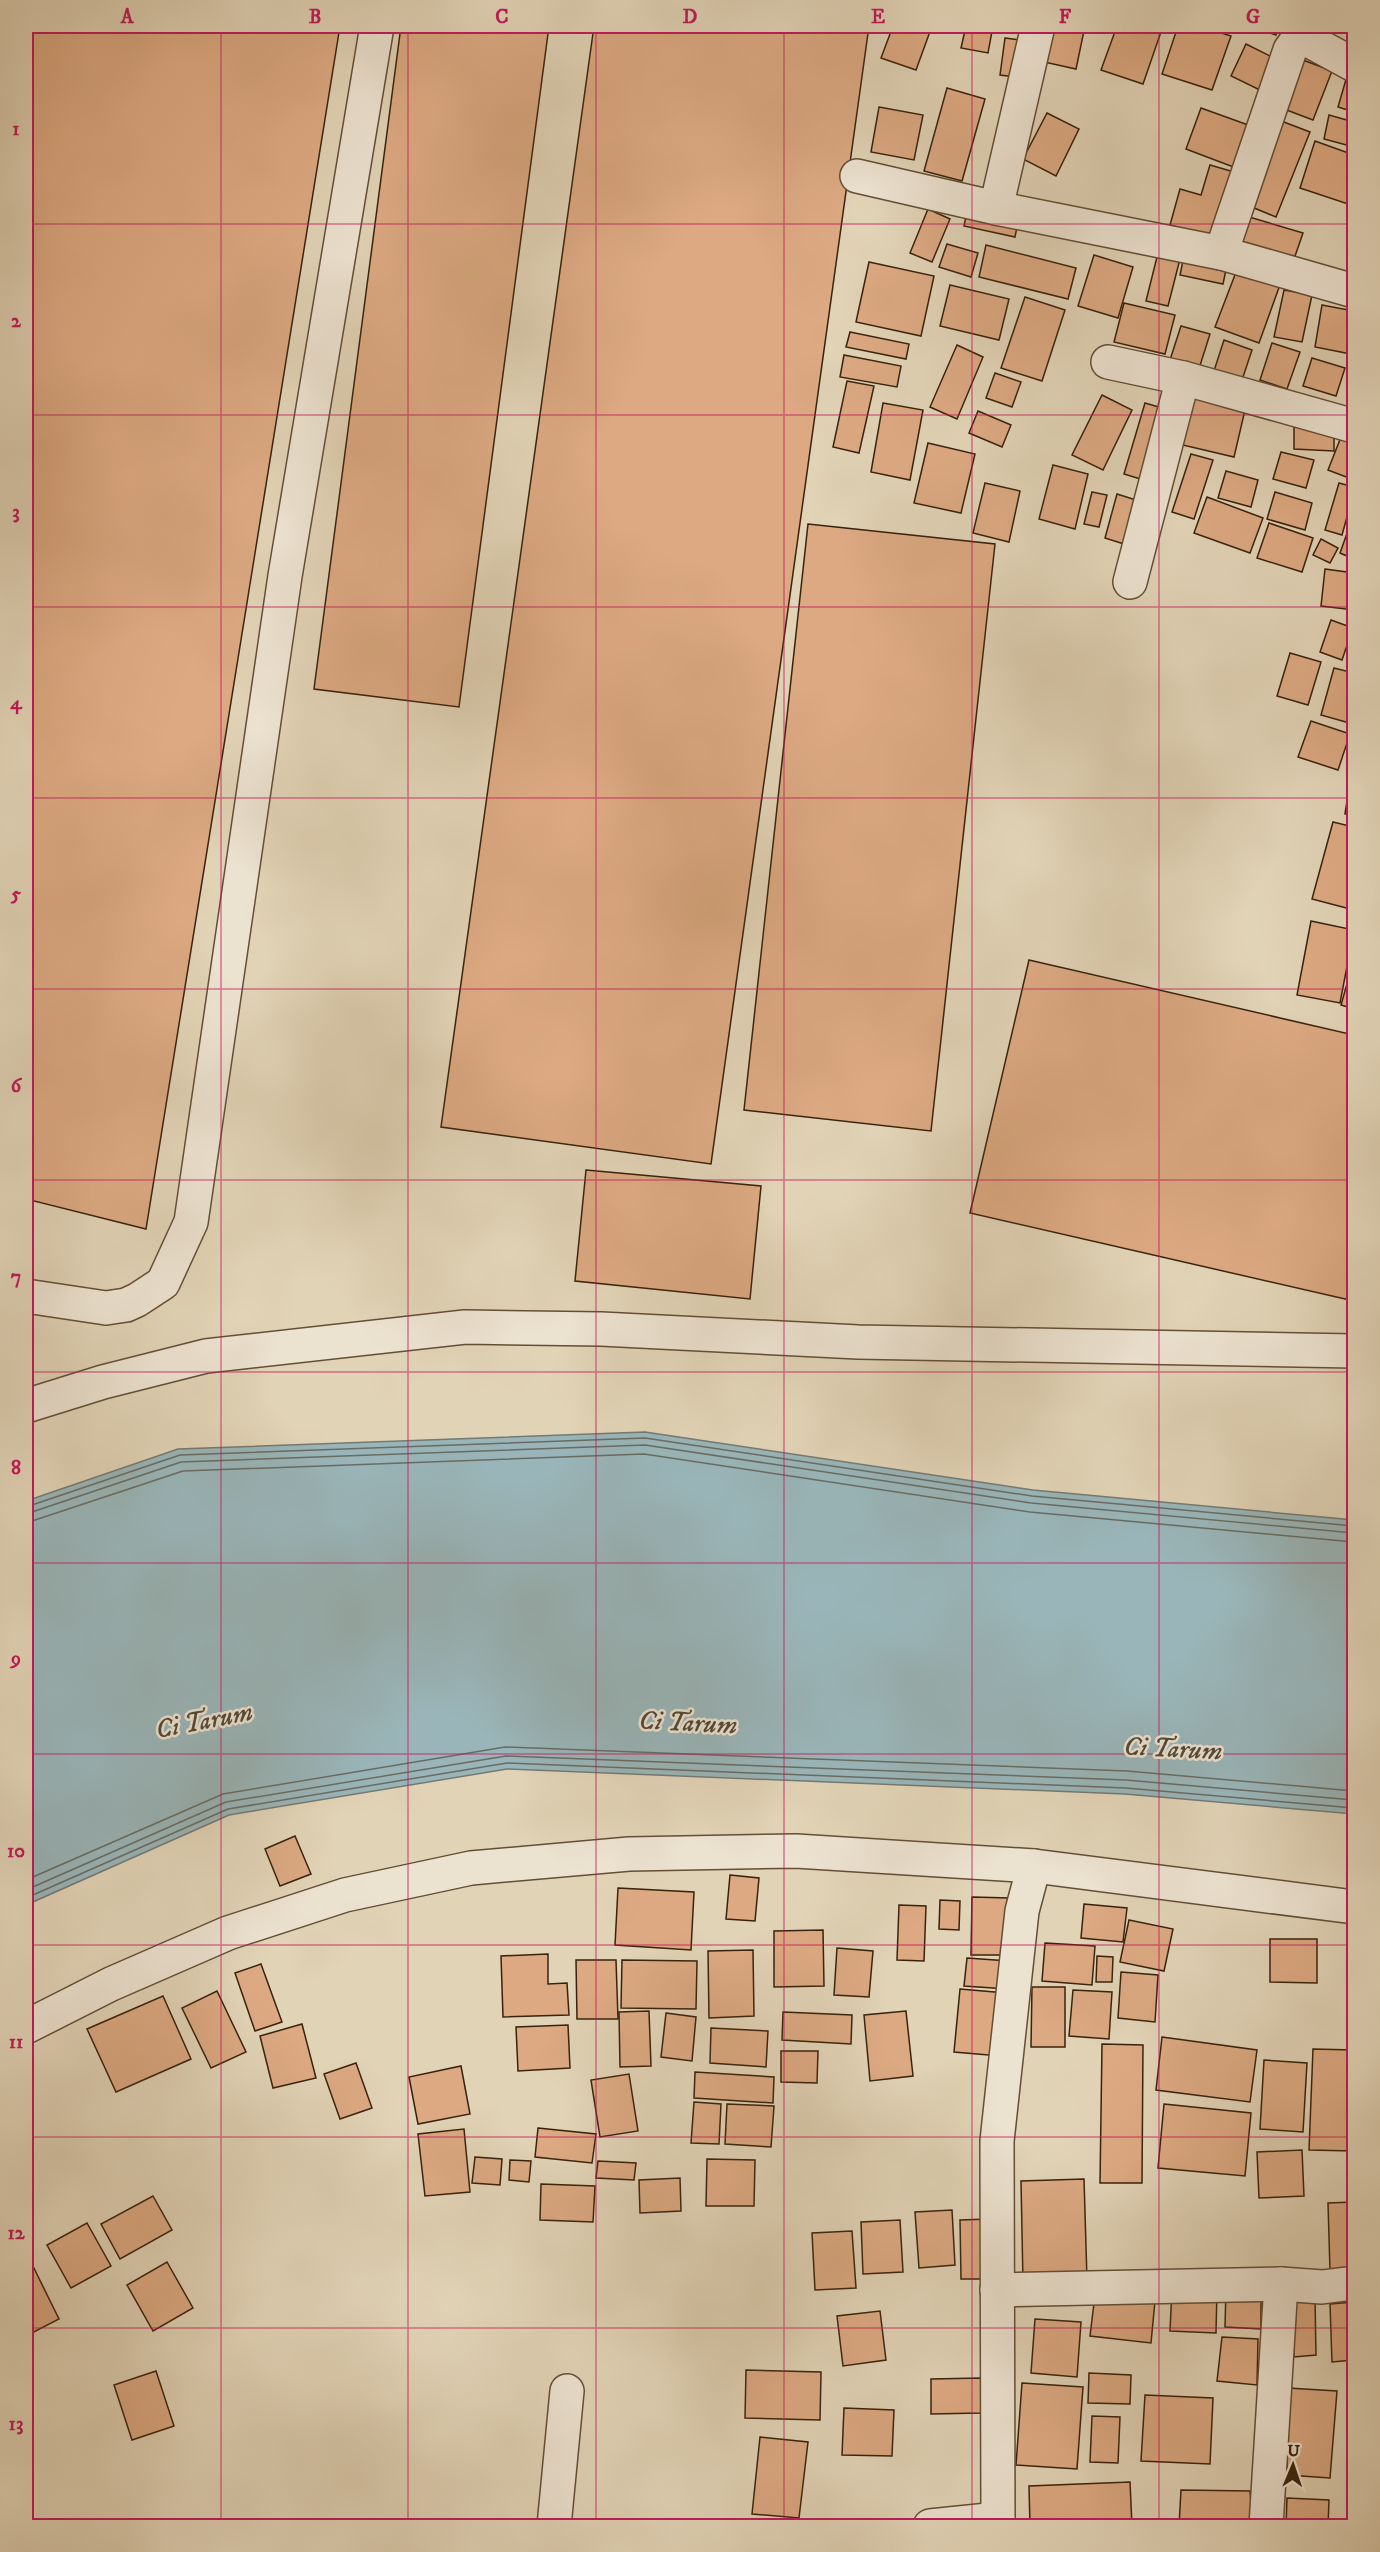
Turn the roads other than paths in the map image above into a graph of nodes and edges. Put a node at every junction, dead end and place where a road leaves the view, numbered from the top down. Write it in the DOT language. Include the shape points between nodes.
graph roads {
  1 [pos="377,26"];
  2 [pos="1038,26"];
  3 [pos="1354,65"];
  4 [pos="857,176"];
  5 [pos="996,208"];
  6 [pos="1221,253"];
  7 [pos="1354,291"];
  8 [pos="1108,362"];
  9 [pos="1183,378"];
  10 [pos="1354,426"];
  11 [pos="1130,582"];
  12 [pos="26,1296"];
  13 [pos="1354,1351"];
  14 [pos="26,1406"];
  15 [pos="1034,1866"];
  16 [pos="1354,1907"];
  17 [pos="26,2027"];
  18 [pos="1354,2283"];
  19 [pos="1281,2284"];
  20 [pos="997,2290"];
  21 [pos="567,2391"];
  22 [pos="998,2523"];
  23 [pos="554,2526"];
  24 [pos="930,2526"];
  25 [pos="1266,2526"];
  1 -- 12 [label="street" via="285,576 191,1222 162,1283 126,1305 106,1308"];
  2 -- 5 [label="street"];
  3 -- 6 [label="street" via="1308,40 1295,43 1290,50"];
  4 -- 5 [label="street"];
  5 -- 6 [label="street"];
  6 -- 7 [label="street"];
  8 -- 9 [label="street"];
  9 -- 10 [label="street"];
  9 -- 11 [label="street"];
  13 -- 14 [label="street" via="858,1342 465,1327 206,1356"];
  15 -- 16 [label="street"];
  15 -- 17 [label="street" via="796,1851 629,1854 471,1868 345,1895 228,1933 111,1984"];
  15 -- 20 [label="street" via="1022,1911 997,2141"];
  18 -- 19 [label="street" via="1322,2287"];
  19 -- 20 [label="street"];
  19 -- 25 [label="street"];
  20 -- 22 [label="street"];
  21 -- 23 [label="street"];
  22 -- 24 [label="street"];
}
